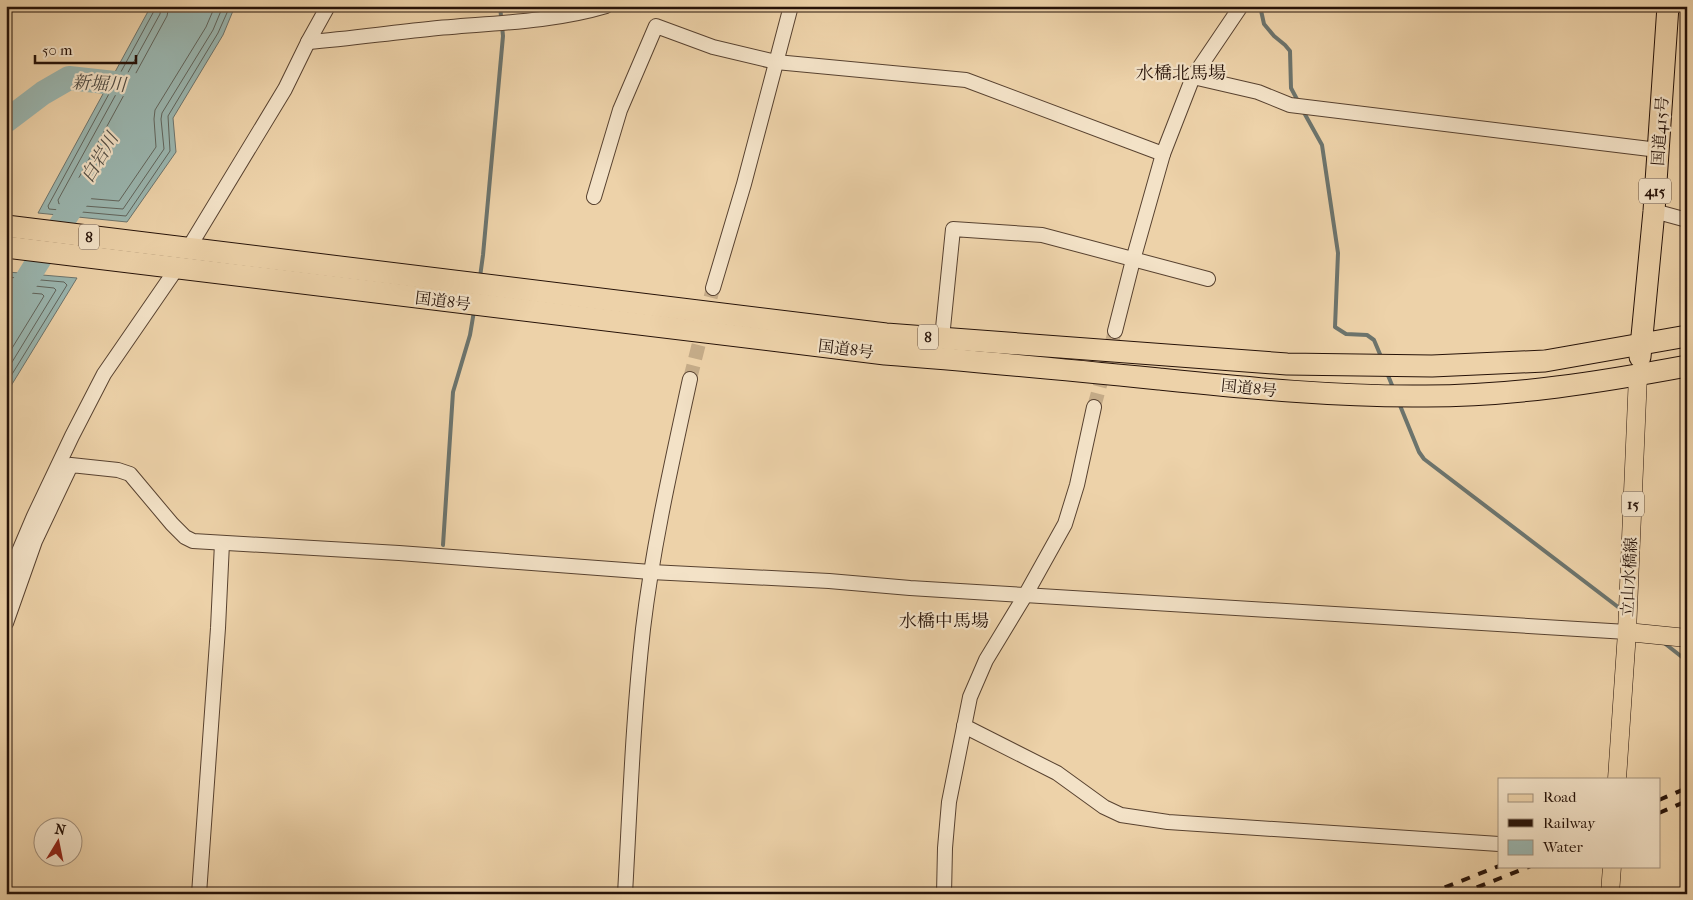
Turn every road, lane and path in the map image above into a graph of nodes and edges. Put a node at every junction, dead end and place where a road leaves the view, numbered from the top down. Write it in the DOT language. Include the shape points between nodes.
graph roads {
  1 [pos="328,6"];
  2 [pos="606,6"];
  3 [pos="791,6"];
  4 [pos="1241,6"];
  5 [pos="1668,6"];
  6 [pos="308,42"];
  7 [pos="776,62"];
  8 [pos="1193,77"];
  9 [pos="1658,150"];
  10 [pos="1163,154"];
  11 [pos="594,198"];
  12 [pos="1654,211"];
  13 [pos="1687,220"];
  14 [pos="6,226"];
  15 [pos="6,247"];
  16 [pos="176,258"];
  17 [pos="1133,260"];
  18 [pos="1208,279"];
  19 [pos="713,288"];
  20 [pos="1115,331"];
  21 [pos="1687,336"];
  22 [pos="942,338"];
  23 [pos="1640,345"];
  24 [pos="1687,366"];
  25 [pos="1638,375"];
  26 [pos="690,379"];
  27 [pos="1094,407"];
  28 [pos="222,543"];
  29 [pos="651,572"];
  30 [pos="6,586"];
  31 [pos="1026,594"];
  32 [pos="6,624"];
  33 [pos="1627,632"];
  34 [pos="1687,638"];
  35 [pos="964,726"];
  36 [pos="1617,778"];
  37 [pos="1498,844"];
  38 [pos="1612,868"];
  39 [pos="199,894"];
  40 [pos="625,894"];
  41 [pos="944,894"];
  42 [pos="1610,894"];
  1 -- 6 [label="street"];
  2 -- 6 [label="street" via="568,16"];
  3 -- 7 [label="street"];
  4 -- 8 [label="street"];
  5 -- 9 [label="highway, 国道415号 / 415"];
  6 -- 16 [label="street" via="285,89"];
  7 -- 10 [label="street" via="966,80"];
  7 -- 11 [label="street" via="713,48 656,26 620,110"];
  7 -- 19 [label="street"];
  8 -- 9 [label="street" via="1258,92 1290,105"];
  8 -- 10 [label="street"];
  9 -- 12 [label="highway, 国道415号 / 415"];
  10 -- 17 [label="street"];
  12 -- 13 [label="street"];
  12 -- 23 [label="highway, 国道415号 / 415"];
  14 -- 16 [label="highway, 国道8号 / 8"];
  15 -- 16 [label="highway, 国道8号 / 8"];
  16 -- 22 [label="highway, 国道8号 / 8"];
  16 -- 25 [label="highway, 国道8号 / 8" via="885,354 1285,392 1428,396 1548,390"];
  16 -- 30 [label="street" via="104,374 34,516"];
  17 -- 18 [label="street"];
  17 -- 20 [label="street"];
  17 -- 22 [label="street" via="1042,235 953,229"];
  21 -- 23 [label="highway, 国道8号 / 8"];
  22 -- 23 [label="highway, 国道8号 / 8" via="1287,364 1432,366 1545,361"];
  23 -- 25 [label="highway, 国道415号 / 415"];
  24 -- 25 [label="highway, 国道8号 / 8"];
  25 -- 33 [label="main road, 立山水橋線 / 15"];
  26 -- 29 [label="street" via="666,484"];
  27 -- 31 [label="street" via="1065,524"];
  28 -- 29 [label="street"];
  28 -- 32 [label="street" via="193,541 184,536 130,474 71,466 35,541"];
  28 -- 39 [label="street"];
  29 -- 31 [label="street"];
  29 -- 40 [label="street" via="636,704"];
  31 -- 33 [label="street"];
  31 -- 35 [label="street" via="986,660 970,697"];
  33 -- 34 [label="main road"];
  33 -- 36 [label="main road, 立山水橋線 / 15"];
  35 -- 37 [label="street" via="1057,773 1104,807 1122,814 1168,822"];
  35 -- 41 [label="street" via="949,802"];
  38 -- 42 [label="main road"];
}
